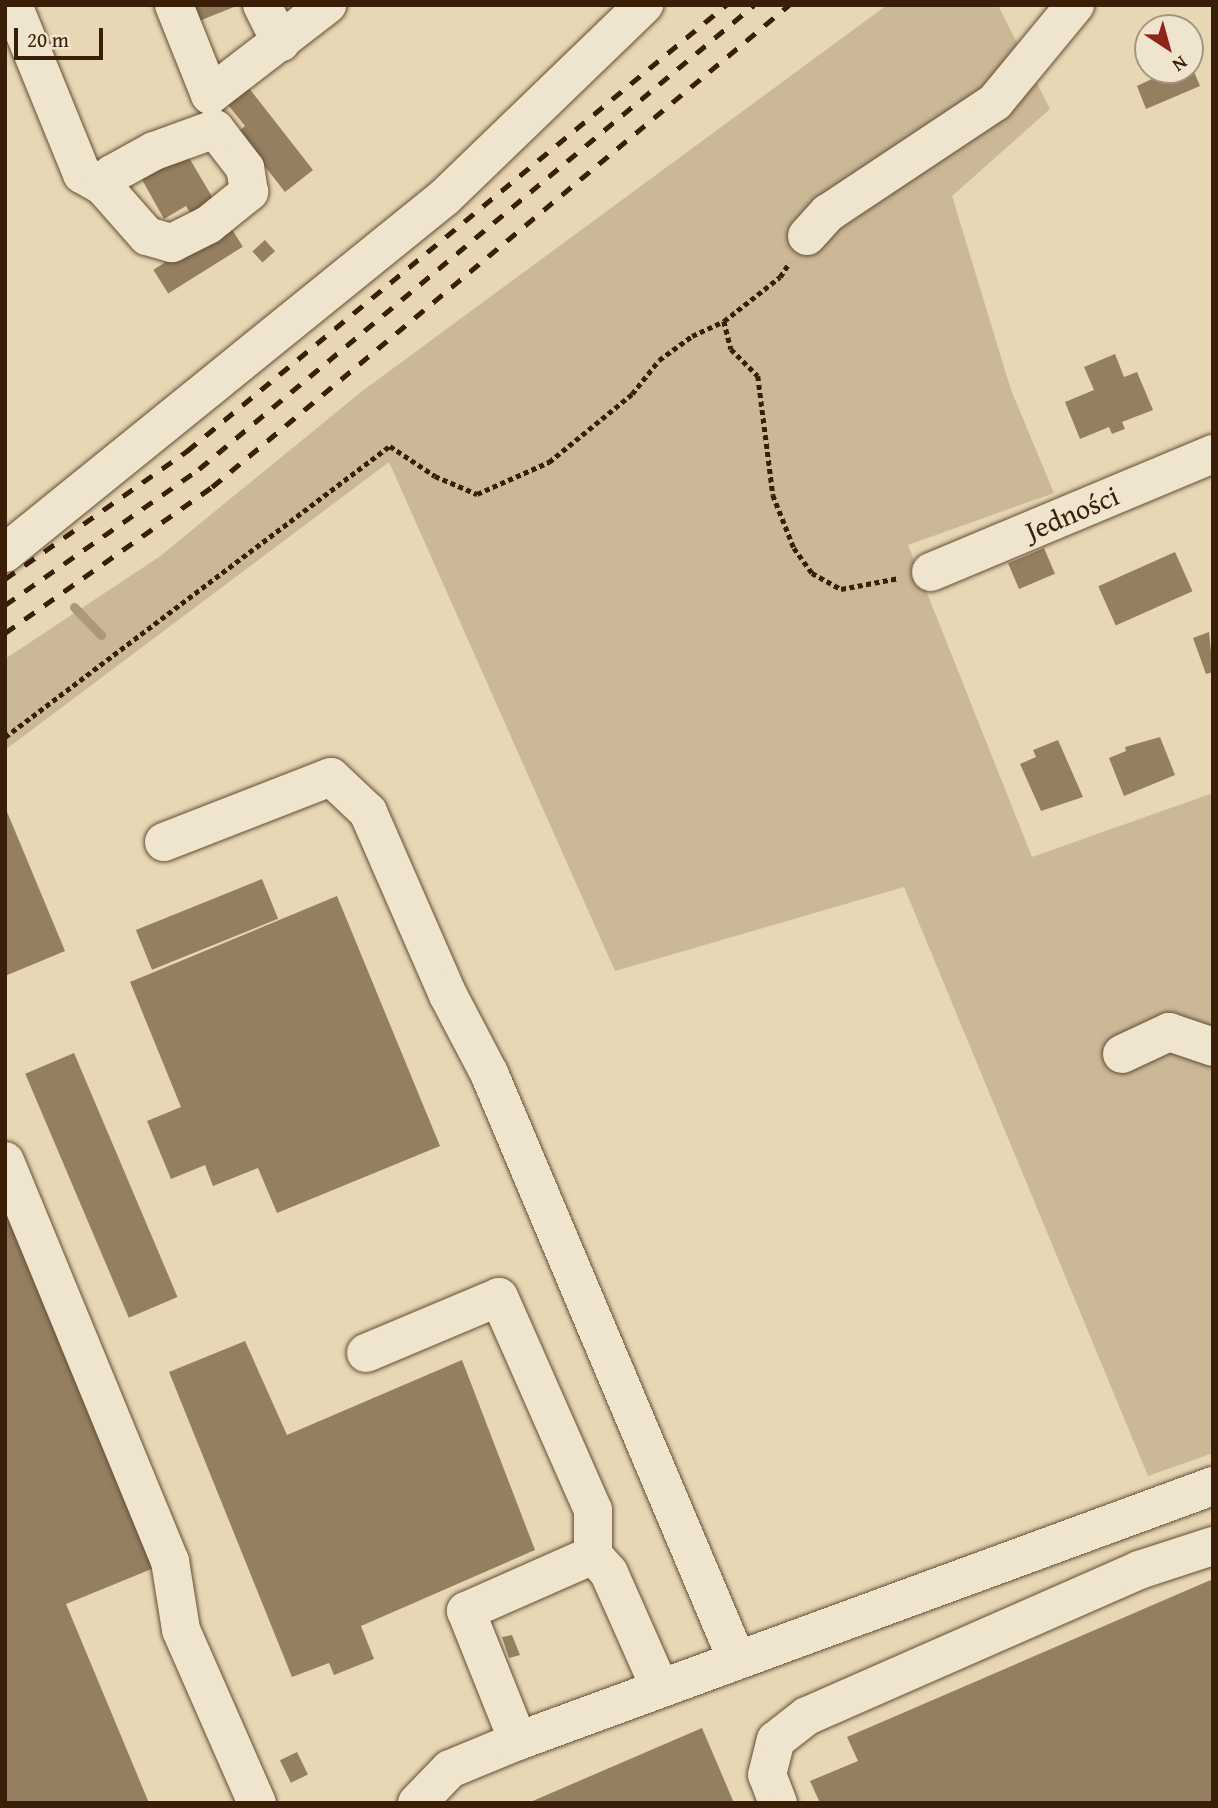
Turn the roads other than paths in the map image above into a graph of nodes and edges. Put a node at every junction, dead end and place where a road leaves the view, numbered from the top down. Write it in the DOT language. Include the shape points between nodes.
graph roads {
  1 [pos="13,5"];
  2 [pos="174,5"];
  3 [pos="262,5"];
  4 [pos="327,5"];
  5 [pos="644,5"];
  6 [pos="1074,5"];
  7 [pos="281,43"];
  8 [pos="103,186"];
  9 [pos="807,236"];
  10 [pos="1213,454"];
  11 [pos="5,552"];
  12 [pos="931,572"];
  13 [pos="164,842"];
  14 [pos="1213,1047"];
  15 [pos="1122,1054"];
  16 [pos="5,1161"];
  17 [pos="366,1353"];
  18 [pos="1213,1486"];
  19 [pos="1213,1546"];
  20 [pos="593,1555"];
  21 [pos="736,1658"];
  22 [pos="659,1686"];
  23 [pos="518,1741"];
  24 [pos="417,1802"];
  25 [pos="257,1803"];
  26 [pos="388,1803"];
  27 [pos="778,1803"];
  1 -- 8 [label="street" via="82,174"];
  2 -- 7 [label="street" via="210,95"];
  3 -- 7 [label="street"];
  4 -- 7 [label="street"];
  5 -- 11 [label="street" via="445,197"];
  6 -- 9 [label="street" via="995,102 828,212"];
  10 -- 12 [label="street, Jedności"];
  13 -- 21 [label="street" via="331,777 368,812 448,995 489,1073"];
  14 -- 15 [label="street" via="1168,1032"];
  16 -- 25 [label="street" via="170,1561 181,1630"];
  17 -- 20 [label="street" via="499,1297 593,1510"];
  18 -- 21 [label="street"];
  19 -- 27 [label="street" via="1139,1570 807,1716 776,1740 766,1775"];
  20 -- 22 [label="street" via="609,1573"];
  20 -- 23 [label="street" via="466,1611"];
  21 -- 22 [label="street"];
  22 -- 23 [label="street"];
  23 -- 24 [label="street" via="450,1769"];
  24 -- 26 [label="street"];
}
